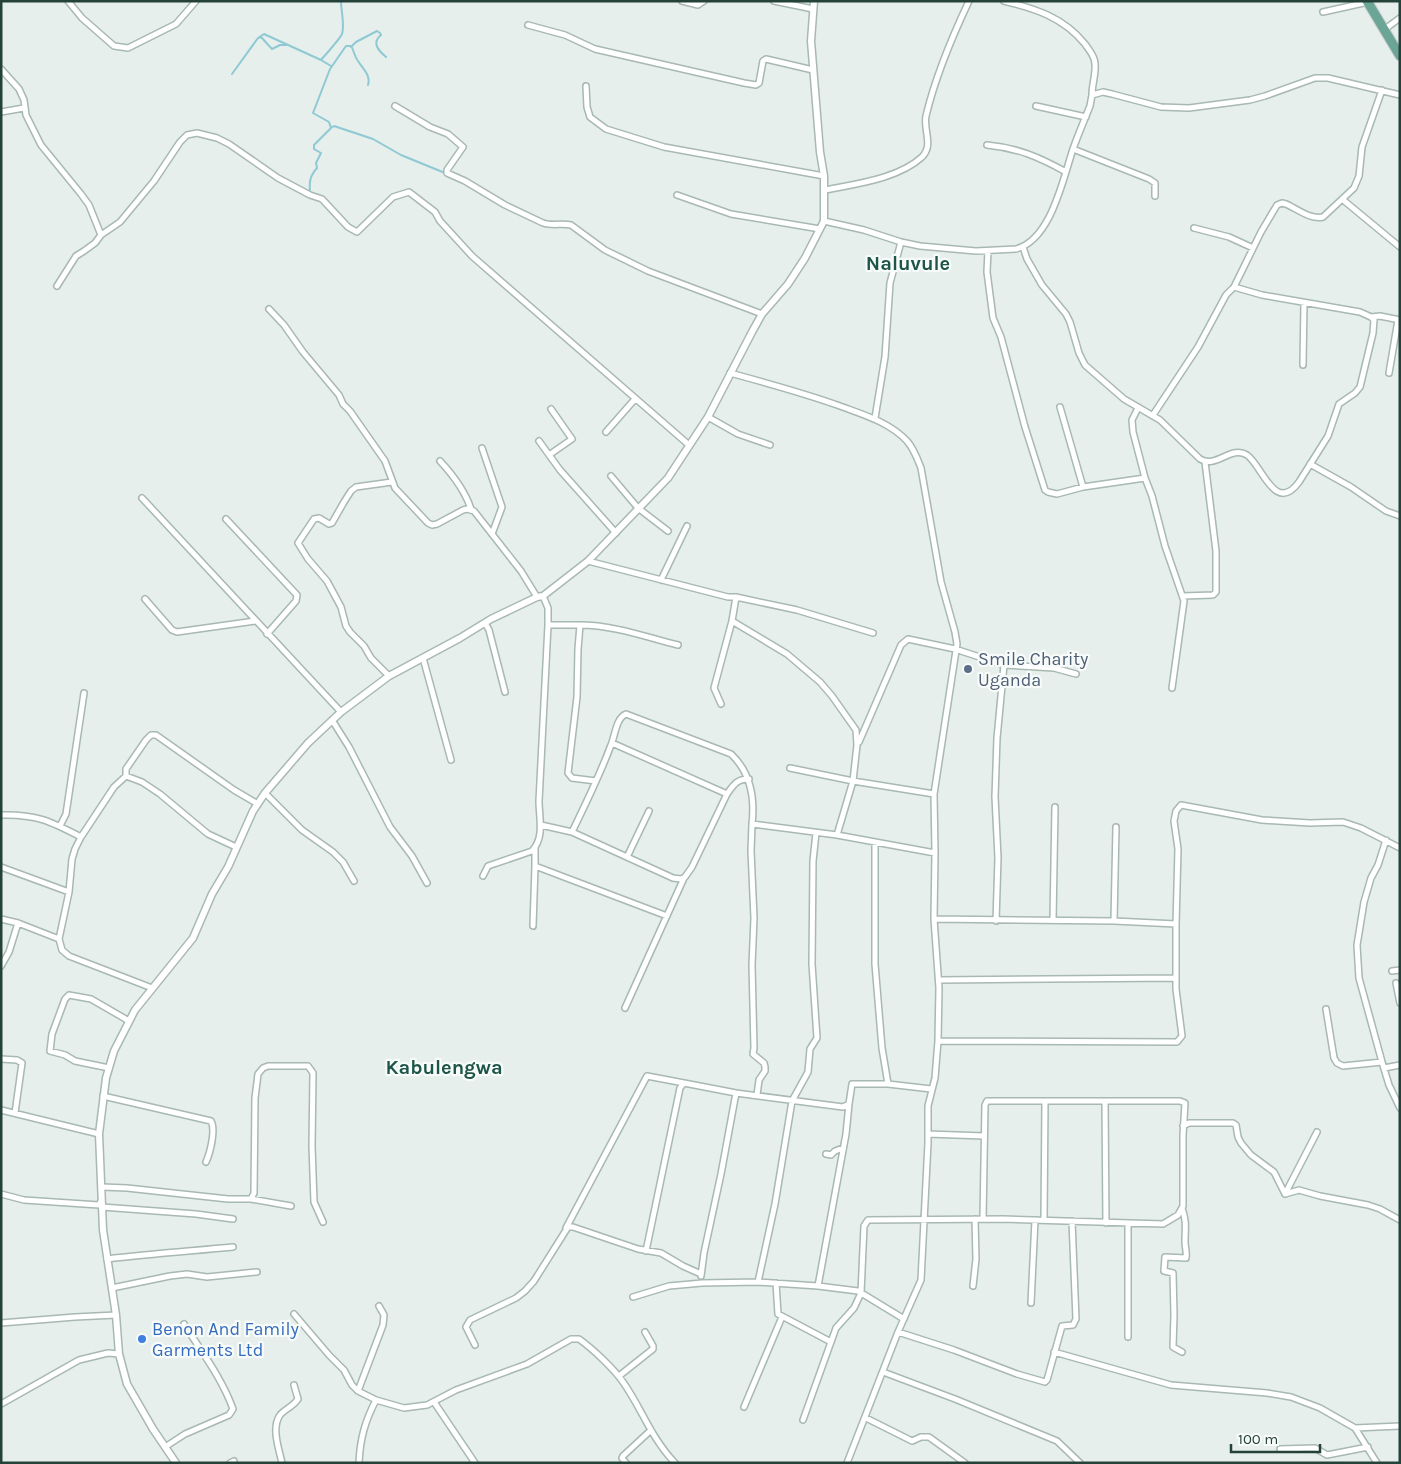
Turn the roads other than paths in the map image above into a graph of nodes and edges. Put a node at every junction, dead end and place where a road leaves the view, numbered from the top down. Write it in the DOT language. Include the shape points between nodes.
graph roads {
  1 [pos="68,1"];
  2 [pos="196,1"];
  3 [pos="682,1"];
  4 [pos="704,1"];
  5 [pos="774,1"];
  6 [pos="814,1"];
  7 [pos="969,1"];
  8 [pos="1004,1"];
  9 [pos="1367,2"];
  10 [pos="813,9"];
  11 [pos="1323,12"];
  12 [pos="1400,18"];
  13 [pos="528,25"];
  14 [pos="1384,29"];
  15 [pos="1400,56"];
  16 [pos="1,69"];
  17 [pos="813,70"];
  18 [pos="586,86"];
  19 [pos="1382,90"];
  20 [pos="1400,94"];
  21 [pos="1092,95"];
  22 [pos="395,106"];
  23 [pos="1036,106"];
  24 [pos="24,108"];
  25 [pos="1,112"];
  26 [pos="1086,117"];
  27 [pos="987,144"];
  28 [pos="1074,149"];
  29 [pos="1066,172"];
  30 [pos="824,176"];
  31 [pos="825,190"];
  32 [pos="676,195"];
  33 [pos="1155,196"];
  34 [pos="1342,199"];
  35 [pos="824,221"];
  36 [pos="1194,228"];
  37 [pos="820,229"];
  38 [pos="101,235"];
  39 [pos="901,242"];
  40 [pos="1023,247"];
  41 [pos="1400,247"];
  42 [pos="1254,248"];
  43 [pos="988,251"];
  44 [pos="58,286"];
  45 [pos="1234,287"];
  46 [pos="1304,303"];
  47 [pos="269,309"];
  48 [pos="762,314"];
  49 [pos="1371,317"];
  50 [pos="1399,320"];
  51 [pos="1303,365"];
  52 [pos="730,373"];
  53 [pos="1389,373"];
  54 [pos="635,399"];
  55 [pos="1060,407"];
  56 [pos="1138,408"];
  57 [pos="551,409"];
  58 [pos="1153,415"];
  59 [pos="708,417"];
  60 [pos="874,418"];
  61 [pos="606,432"];
  62 [pos="539,440"];
  63 [pos="688,445"];
  64 [pos="770,445"];
  65 [pos="482,448"];
  66 [pos="549,455"];
  67 [pos="440,461"];
  68 [pos="1205,462"];
  69 [pos="1310,464"];
  70 [pos="611,476"];
  71 [pos="1145,478"];
  72 [pos="392,482"];
  73 [pos="1083,487"];
  74 [pos="142,498"];
  75 [pos="638,508"];
  76 [pos="471,509"];
  77 [pos="1400,516"];
  78 [pos="226,519"];
  79 [pos="686,526"];
  80 [pos="668,531"];
  81 [pos="616,533"];
  82 [pos="492,534"];
  83 [pos="588,561"];
  84 [pos="661,580"];
  85 [pos="540,596"];
  86 [pos="1183,596"];
  87 [pos="736,597"];
  88 [pos="145,599"];
  89 [pos="255,621"];
  90 [pos="732,621"];
  91 [pos="485,623"];
  92 [pos="580,624"];
  93 [pos="548,625"];
  94 [pos="873,633"];
  95 [pos="267,634"];
  96 [pos="678,645"];
  97 [pos="955,649"];
  98 [pos="424,658"];
  99 [pos="1004,665"];
  100 [pos="1076,674"];
  101 [pos="390,676"];
  102 [pos="1172,688"];
  103 [pos="505,692"];
  104 [pos="84,693"];
  105 [pos="721,704"];
  106 [pos="340,712"];
  107 [pos="332,720"];
  108 [pos="612,743"];
  109 [pos="858,745"];
  110 [pos="451,760"];
  111 [pos="790,768"];
  112 [pos="126,776"];
  113 [pos="749,780"];
  114 [pos="596,781"];
  115 [pos="853,781"];
  116 [pos="265,793"];
  117 [pos="727,794"];
  118 [pos="934,794"];
  119 [pos="258,804"];
  120 [pos="1055,807"];
  121 [pos="649,811"];
  122 [pos="1,815"];
  123 [pos="752,824"];
  124 [pos="541,825"];
  125 [pos="60,826"];
  126 [pos="1116,827"];
  127 [pos="572,832"];
  128 [pos="816,833"];
  129 [pos="837,835"];
  130 [pos="81,837"];
  131 [pos="1386,840"];
  132 [pos="875,843"];
  133 [pos="236,847"];
  134 [pos="535,848"];
  135 [pos="1400,848"];
  136 [pos="935,853"];
  137 [pos="627,857"];
  138 [pos="535,866"];
  139 [pos="1,867"];
  140 [pos="483,876"];
  141 [pos="685,877"];
  142 [pos="354,881"];
  143 [pos="427,884"];
  144 [pos="69,892"];
  145 [pos="667,916"];
  146 [pos="1,919"];
  147 [pos="934,919"];
  148 [pos="1053,920"];
  149 [pos="996,921"];
  150 [pos="1114,921"];
  151 [pos="18,923"];
  152 [pos="1176,924"];
  153 [pos="533,926"];
  154 [pos="58,939"];
  155 [pos="1,966"];
  156 [pos="1400,970"];
  157 [pos="1392,971"];
  158 [pos="1176,978"];
  159 [pos="939,980"];
  160 [pos="1396,983"];
  161 [pos="152,988"];
  162 [pos="1400,1002"];
  163 [pos="625,1008"];
  164 [pos="1326,1009"];
  165 [pos="129,1021"];
  166 [pos="938,1041"];
  167 [pos="1,1059"];
  168 [pos="1382,1062"];
  169 [pos="1400,1065"];
  170 [pos="108,1068"];
  171 [pos="1384,1068"];
  172 [pos="684,1083"];
  173 [pos="888,1084"];
  174 [pos="931,1089"];
  175 [pos="736,1093"];
  176 [pos="757,1095"];
  177 [pos="103,1096"];
  178 [pos="792,1101"];
  179 [pos="1045,1102"];
  180 [pos="1105,1102"];
  181 [pos="849,1104"];
  182 [pos="1400,1108"];
  183 [pos="1,1110"];
  184 [pos="15,1113"];
  185 [pos="1184,1126"];
  186 [pos="1316,1132"];
  187 [pos="99,1134"];
  188 [pos="928,1134"];
  189 [pos="984,1136"];
  190 [pos="843,1148"];
  191 [pos="826,1154"];
  192 [pos="206,1162"];
  193 [pos="102,1187"];
  194 [pos="1,1194"];
  195 [pos="1285,1194"];
  196 [pos="102,1198"];
  197 [pos="251,1198"];
  198 [pos="291,1206"];
  199 [pos="102,1207"];
  200 [pos="1182,1208"];
  201 [pos="234,1219"];
  202 [pos="924,1219"];
  203 [pos="975,1219"];
  204 [pos="983,1219"];
  205 [pos="1035,1220"];
  206 [pos="1044,1220"];
  207 [pos="1400,1220"];
  208 [pos="1072,1221"];
  209 [pos="323,1222"];
  210 [pos="1106,1222"];
  211 [pos="1128,1223"];
  212 [pos="566,1229"];
  213 [pos="233,1247"];
  214 [pos="646,1251"];
  215 [pos="107,1259"];
  216 [pos="257,1272"];
  217 [pos="701,1274"];
  218 [pos="758,1282"];
  219 [pos="702,1283"];
  220 [pos="776,1284"];
  221 [pos="818,1286"];
  222 [pos="973,1286"];
  223 [pos="112,1288"];
  224 [pos="861,1292"];
  225 [pos="633,1296"];
  226 [pos="1031,1303"];
  227 [pos="379,1306"];
  228 [pos="294,1314"];
  229 [pos="116,1316"];
  230 [pos="782,1317"];
  231 [pos="904,1319"];
  232 [pos="1,1323"];
  233 [pos="184,1324"];
  234 [pos="645,1332"];
  235 [pos="898,1332"];
  236 [pos="1128,1337"];
  237 [pos="831,1342"];
  238 [pos="475,1345"];
  239 [pos="1054,1352"];
  240 [pos="1182,1352"];
  241 [pos="119,1354"];
  242 [pos="883,1372"];
  243 [pos="619,1376"];
  244 [pos="294,1385"];
  245 [pos="358,1391"];
  246 [pos="376,1400"];
  247 [pos="434,1402"];
  248 [pos="1,1404"];
  249 [pos="744,1408"];
  250 [pos="866,1418"];
  251 [pos="803,1420"];
  252 [pos="1400,1426"];
  253 [pos="1355,1428"];
  254 [pos="650,1431"];
  255 [pos="165,1447"];
  256 [pos="1368,1447"];
  257 [pos="1280,1449"];
  258 [pos="176,1463"];
  259 [pos="282,1463"];
  260 [pos="359,1463"];
  261 [pos="475,1463"];
  262 [pos="626,1463"];
  263 [pos="675,1463"];
  264 [pos="847,1463"];
  265 [pos="965,1463"];
  266 [pos="1080,1463"];
  267 [pos="1377,1463"];
  1 -- 2 [label="street" via="114,46 128,48 176,24"];
  3 -- 4 [label="street" via="698,5"];
  5 -- 10 [label="street"];
  6 -- 10 [label="street"];
  7 -- 31 [label="street" via="956,27 929,104 925,126 928,145 922,156 886,176"];
  8 -- 21 [label="street" via="1050,16 1077,34 1093,54"];
  9 -- 11 [label="street"];
  9 -- 14 [label="main road"];
  10 -- 17 [label="street"];
  12 -- 14 [label="street"];
  13 -- 17 [label="street" via="565,35 595,49 744,84 759,83 766,59"];
  14 -- 15 [label="main road"];
  16 -- 24 [label="street" via="19,89"];
  17 -- 30 [label="street"];
  18 -- 30 [label="street" via="590,117 606,129 664,147"];
  19 -- 20 [label="street"];
  19 -- 21 [label="street" via="1315,78 1250,100 1181,108 1161,107 1103,92"];
  19 -- 34 [label="street" via="1362,147 1354,188"];
  21 -- 26 [label="street"];
  22 -- 48 [label="street" via="448,134 463,147 447,173 543,223 570,225 605,250 648,271"];
  23 -- 26 [label="street"];
  24 -- 25 [label="street"];
  24 -- 38 [label="street" via="41,145 89,205"];
  26 -- 28 [label="street"];
  27 -- 29 [label="street" via="1010,147"];
  28 -- 29 [label="street"];
  28 -- 33 [label="street" via="1149,179 1155,183"];
  29 -- 40 [label="street" via="1042,230"];
  30 -- 31 [label="street"];
  31 -- 35 [label="street"];
  32 -- 37 [label="street" via="731,214"];
  34 -- 41 [label="street"];
  34 -- 42 [label="street" via="1317,218 1282,203 1272,213"];
  35 -- 37 [label="street"];
  35 -- 39 [label="street" via="871,231"];
  36 -- 42 [label="street" via="1229,237"];
  37 -- 48 [label="street" via="788,284"];
  38 -- 44 [label="street" via="76,256"];
  38 -- 54 [label="street" via="120,222 154,181 180,142 187,135 197,133 223,141 278,178 322,199 348,227 357,232 393,197 409,192 435,212 472,256"];
  39 -- 43 [label="street"];
  39 -- 60 [label="street" via="890,283 885,356"];
  40 -- 43 [label="street"];
  40 -- 56 [label="street" via="1042,285 1066,314 1085,365"];
  42 -- 45 [label="street"];
  43 -- 73 [label="street" via="987,272 993,318 1045,490 1057,494"];
  45 -- 46 [label="street"];
  45 -- 58 [label="street"];
  46 -- 49 [label="street" via="1357,311"];
  46 -- 51 [label="street"];
  47 -- 72 [label="street" via="339,395 384,461"];
  48 -- 52 [label="street"];
  49 -- 50 [label="street"];
  49 -- 69 [label="street" via="1374,326 1360,387 1339,404 1328,436"];
  50 -- 53 [label="street"];
  52 -- 59 [label="street"];
  52 -- 60 [label="street" via="802,392"];
  54 -- 61 [label="street"];
  54 -- 63 [label="street"];
  55 -- 73 [label="street"];
  56 -- 58 [label="street"];
  56 -- 71 [label="street" via="1132,420 1132,432"];
  57 -- 66 [label="street" via="572,439"];
  58 -- 68 [label="street"];
  59 -- 63 [label="street"];
  59 -- 64 [label="street" via="738,434"];
  60 -- 97 [label="street" via="908,442 921,468 941,582 956,638"];
  62 -- 66 [label="street"];
  63 -- 75 [label="street" via="668,478"];
  65 -- 82 [label="street" via="502,507"];
  66 -- 81 [label="street"];
  67 -- 76 [label="street"];
  68 -- 69 [label="street" via="1237,452 1246,454 1268,484 1282,493 1295,487"];
  68 -- 86 [label="street" via="1216,551 1216,592 1214,595"];
  69 -- 77 [label="street" via="1386,511"];
  70 -- 75 [label="street"];
  71 -- 73 [label="street"];
  71 -- 86 [label="street"];
  72 -- 76 [label="street" via="402,497 432,525"];
  72 -- 101 [label="street" via="356,487 332,523 319,518 314,520 298,543 327,581 350,632"];
  74 -- 89 [label="street"];
  75 -- 80 [label="street"];
  75 -- 81 [label="street"];
  76 -- 82 [label="street"];
  78 -- 95 [label="street" via="297,595 291,608"];
  79 -- 84 [label="street"];
  81 -- 83 [label="street"];
  82 -- 85 [label="street"];
  83 -- 84 [label="street"];
  83 -- 85 [label="street"];
  84 -- 87 [label="street"];
  85 -- 91 [label="street"];
  85 -- 93 [label="street" via="548,608"];
  86 -- 102 [label="street"];
  87 -- 90 [label="street"];
  87 -- 94 [label="street" via="797,610"];
  88 -- 89 [label="street" via="177,632"];
  89 -- 95 [label="street"];
  90 -- 105 [label="street" via="714,688"];
  90 -- 109 [label="street" via="782,651 820,682 856,730"];
  91 -- 98 [label="street"];
  91 -- 103 [label="street"];
  92 -- 93 [label="street"];
  92 -- 96 [label="street"];
  92 -- 114 [label="street" via="577,697 568,773 572,778"];
  93 -- 124 [label="street" via="539,801"];
  95 -- 106 [label="street"];
  97 -- 99 [label="street"];
  97 -- 109 [label="street" via="913,639 903,642"];
  97 -- 118 [label="street"];
  98 -- 101 [label="street"];
  98 -- 110 [label="street"];
  99 -- 100 [label="street" via="1054,668"];
  99 -- 149 [label="street" via="997,738"];
  101 -- 106 [label="street"];
  104 -- 125 [label="street" via="65,817"];
  106 -- 107 [label="street"];
  107 -- 116 [label="street"];
  107 -- 143 [label="street" via="390,827 412,856"];
  108 -- 113 [label="street" via="619,719 623,714 629,714 731,754"];
  108 -- 114 [label="street"];
  108 -- 117 [label="street"];
  109 -- 115 [label="street"];
  111 -- 115 [label="street"];
  112 -- 119 [label="street" via="126,769 146,740 156,735"];
  112 -- 130 [label="street" via="114,787"];
  112 -- 133 [label="street" via="160,794 208,834"];
  113 -- 117 [label="street" via="737,781"];
  113 -- 123 [label="street"];
  114 -- 127 [label="street"];
  115 -- 118 [label="street"];
  115 -- 129 [label="street"];
  116 -- 119 [label="street"];
  116 -- 142 [label="street" via="302,830 333,852"];
  117 -- 141 [label="street"];
  118 -- 136 [label="street"];
  119 -- 133 [label="street"];
  120 -- 148 [label="street"];
  121 -- 137 [label="street"];
  122 -- 125 [label="street" via="31,816"];
  123 -- 128 [label="street"];
  123 -- 176 [label="street" via="753,1054 765,1067"];
  124 -- 127 [label="street"];
  124 -- 134 [label="street"];
  125 -- 130 [label="street"];
  126 -- 150 [label="street"];
  127 -- 137 [label="street"];
  128 -- 129 [label="street"];
  128 -- 178 [label="street" via="812,964 817,1038 810,1049 808,1072"];
  129 -- 132 [label="street"];
  130 -- 144 [label="street" via="72,859"];
  131 -- 135 [label="street"];
  131 -- 152 [label="street" via="1343,822 1262,820 1181,805 1174,821 1178,849"];
  131 -- 168 [label="street" via="1366,894 1357,945 1359,978"];
  132 -- 136 [label="street"];
  132 -- 173 [label="street" via="875,964"];
  133 -- 161 [label="street" via="193,938"];
  134 -- 138 [label="street"];
  134 -- 140 [label="street" via="488,866"];
  136 -- 147 [label="street"];
  137 -- 141 [label="street" via="678,879"];
  138 -- 145 [label="street"];
  138 -- 153 [label="street"];
  139 -- 144 [label="street"];
  141 -- 145 [label="street"];
  144 -- 154 [label="street"];
  145 -- 163 [label="street"];
  146 -- 151 [label="street"];
  147 -- 149 [label="street"];
  147 -- 159 [label="street"];
  148 -- 149 [label="street"];
  148 -- 150 [label="street"];
  150 -- 152 [label="street"];
  151 -- 154 [label="street"];
  151 -- 155 [label="street"];
  152 -- 158 [label="street"];
  154 -- 161 [label="street" via="62,950 69,956"];
  156 -- 157 [label="street"];
  158 -- 159 [label="street"];
  158 -- 166 [label="street" via="1182,1036 1177,1042"];
  159 -- 166 [label="street"];
  160 -- 162 [label="street"];
  161 -- 165 [label="street"];
  164 -- 168 [label="street" via="1337,1063 1342,1066"];
  165 -- 170 [label="street"];
  165 -- 170 [label="street" via="91,999 69,995 65,999 52,1034 50,1051 74,1061"];
  166 -- 174 [label="street"];
  167 -- 184 [label="street" via="22,1063"];
  168 -- 171 [label="street"];
  169 -- 171 [label="street"];
  170 -- 177 [label="street"];
  171 -- 182 [label="street"];
  172 -- 175 [label="street"];
  172 -- 212 [label="street" via="648,1076"];
  172 -- 214 [label="street" via="680,1088"];
  173 -- 174 [label="street"];
  173 -- 181 [label="street" via="852,1084"];
  174 -- 188 [label="street"];
  175 -- 176 [label="street"];
  175 -- 217 [label="street"];
  176 -- 178 [label="street"];
  177 -- 187 [label="street"];
  177 -- 192 [label="street" via="211,1121"];
  178 -- 181 [label="street" via="843,1107"];
  178 -- 218 [label="street"];
  179 -- 180 [label="street"];
  179 -- 189 [label="street" via="987,1101"];
  179 -- 206 [label="street"];
  180 -- 185 [label="street" via="1183,1102"];
  180 -- 210 [label="street"];
  181 -- 190 [label="street"];
  183 -- 184 [label="street"];
  184 -- 187 [label="street"];
  185 -- 195 [label="street" via="1189,1123 1236,1124 1241,1143 1274,1172"];
  185 -- 200 [label="street"];
  186 -- 195 [label="street"];
  187 -- 193 [label="street"];
  188 -- 189 [label="street"];
  188 -- 202 [label="street"];
  189 -- 204 [label="street"];
  190 -- 191 [label="street" via="831,1155"];
  190 -- 221 [label="street"];
  193 -- 196 [label="street"];
  193 -- 197 [label="street" via="219,1199"];
  194 -- 196 [label="street" via="24,1200 100,1205"];
  195 -- 207 [label="street" via="1299,1190 1368,1205"];
  196 -- 199 [label="street"];
  197 -- 198 [label="street"];
  197 -- 209 [label="street" via="254,1193 258,1074 268,1066 308,1066 313,1073 314,1202"];
  199 -- 201 [label="street"];
  199 -- 215 [label="street"];
  200 -- 211 [label="street" via="1178,1215 1163,1224"];
  200 -- 240 [label="street" via="1187,1223 1186,1258 1166,1257 1164,1271 1173,1273 1173,1347"];
  202 -- 203 [label="street"];
  202 -- 224 [label="street" via="868,1220 864,1226"];
  202 -- 231 [label="street" via="921,1280"];
  203 -- 204 [label="street"];
  203 -- 222 [label="street"];
  204 -- 205 [label="street"];
  205 -- 206 [label="street"];
  205 -- 226 [label="street"];
  206 -- 208 [label="street"];
  208 -- 210 [label="street"];
  208 -- 239 [label="street" via="1076,1319 1073,1325 1062,1326"];
  210 -- 211 [label="street"];
  211 -- 236 [label="street"];
  212 -- 214 [label="street" via="573,1227"];
  212 -- 238 [label="street" via="525,1291 470,1320 466,1327"];
  213 -- 215 [label="street"];
  214 -- 217 [label="street" via="661,1253"];
  215 -- 223 [label="street"];
  216 -- 223 [label="street" via="207,1277 187,1274"];
  217 -- 219 [label="street"];
  218 -- 219 [label="street"];
  218 -- 220 [label="street"];
  219 -- 225 [label="street" via="669,1286"];
  220 -- 221 [label="street"];
  220 -- 230 [label="street" via="777,1312"];
  221 -- 224 [label="street"];
  223 -- 229 [label="street"];
  224 -- 231 [label="street"];
  224 -- 237 [label="street" via="854,1308 836,1328"];
  227 -- 245 [label="street" via="384,1315 383,1325"];
  228 -- 245 [label="street" via="344,1370"];
  229 -- 232 [label="street"];
  229 -- 241 [label="street"];
  230 -- 237 [label="street"];
  230 -- 249 [label="street"];
  231 -- 235 [label="street"];
  233 -- 255 [label="street" via="228,1393 233,1409 230,1415 185,1434"];
  234 -- 243 [label="street" via="653,1349"];
  235 -- 239 [label="street" via="1042,1382 1047,1380"];
  235 -- 242 [label="street"];
  237 -- 251 [label="street"];
  239 -- 253 [label="street" via="1171,1385 1291,1397 1320,1408"];
  241 -- 248 [label="street" via="108,1353 79,1360"];
  241 -- 255 [label="street" via="128,1384"];
  242 -- 250 [label="street"];
  242 -- 266 [label="street" via="956,1398 1056,1441"];
  243 -- 247 [label="street" via="584,1342 575,1338 527,1364 456,1390"];
  243 -- 254 [label="street"];
  244 -- 259 [label="street" via="299,1397 297,1402 281,1414 276,1426"];
  245 -- 246 [label="street"];
  246 -- 247 [label="street" via="404,1408 417,1408"];
  246 -- 260 [label="street" via="362,1433"];
  247 -- 261 [label="street"];
  250 -- 264 [label="street"];
  250 -- 265 [label="street" via="912,1441 929,1437"];
  252 -- 253 [label="street"];
  253 -- 256 [label="street"];
  254 -- 262 [label="street" via="623,1456"];
  254 -- 263 [label="street"];
  255 -- 258 [label="street"];
  256 -- 257 [label="street" via="1327,1455 1314,1448"];
  256 -- 267 [label="street"];
}
